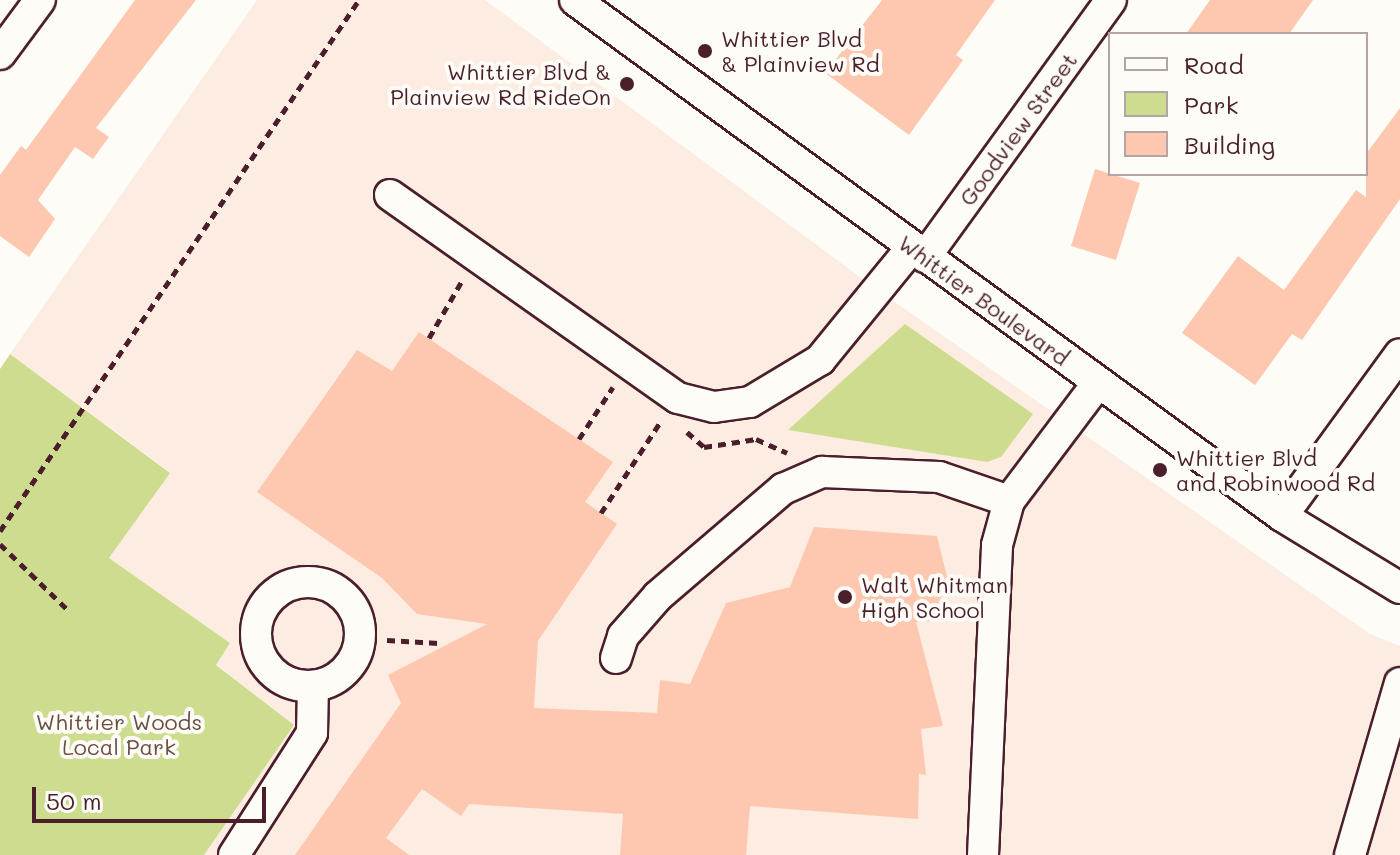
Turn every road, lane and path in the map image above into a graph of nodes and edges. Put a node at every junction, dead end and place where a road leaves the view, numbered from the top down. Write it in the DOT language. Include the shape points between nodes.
graph roads {
  1 [pos="40,0"];
  2 [pos="359,0"];
  3 [pos="575,0"];
  4 [pos="1111,0"];
  5 [pos="0,54"];
  6 [pos="390,195"];
  7 [pos="918,252"];
  8 [pos="466,275"];
  9 [pos="429,338"];
  10 [pos="1400,354"];
  11 [pos="621,376"];
  12 [pos="1098,383"];
  13 [pos="668,410"];
  14 [pos="678,424"];
  15 [pos="579,439"];
  16 [pos="799,451"];
  17 [pos="1009,501"];
  18 [pos="601,513"];
  19 [pos="1282,516"];
  20 [pos="0,531"];
  21 [pos="0,544"];
  22 [pos="1400,588"];
  23 [pos="70,612"];
  24 [pos="387,640"];
  25 [pos="439,643"];
  26 [pos="616,658"];
  27 [pos="1400,683"];
  28 [pos="313,687"];
  29 [pos="975,847"];
  30 [pos="234,855"];
  31 [pos="1350,855"];
  1 -- 5 [label="street"];
  2 -- 20 [label="path"];
  3 -- 7 [label="street, Whittier Boulevard"];
  4 -- 7 [label="street, Goodview Street"];
  6 -- 7 [label="street, Goodview Street" via="678,398 714,407 750,402 820,360"];
  7 -- 12 [label="street, Whittier Boulevard"];
  8 -- 9 [label="path"];
  10 -- 19 [label="street"];
  11 -- 15 [label="path"];
  12 -- 17 [label="street"];
  12 -- 19 [label="street, Whittier Boulevard"];
  13 -- 18 [label="path"];
  14 -- 16 [label="path" via="704,447 756,439 784,454"];
  17 -- 26 [label="street" via="939,477 822,472 783,489 658,596 623,636"];
  17 -- 29 [label="street" via="993,563"];
  19 -- 22 [label="street, Whittier Boulevard"];
  21 -- 23 [label="path"];
  24 -- 25 [label="path"];
  27 -- 31 [label="street"];
  28 -- 30 [label="street" via="312,733"];
}
